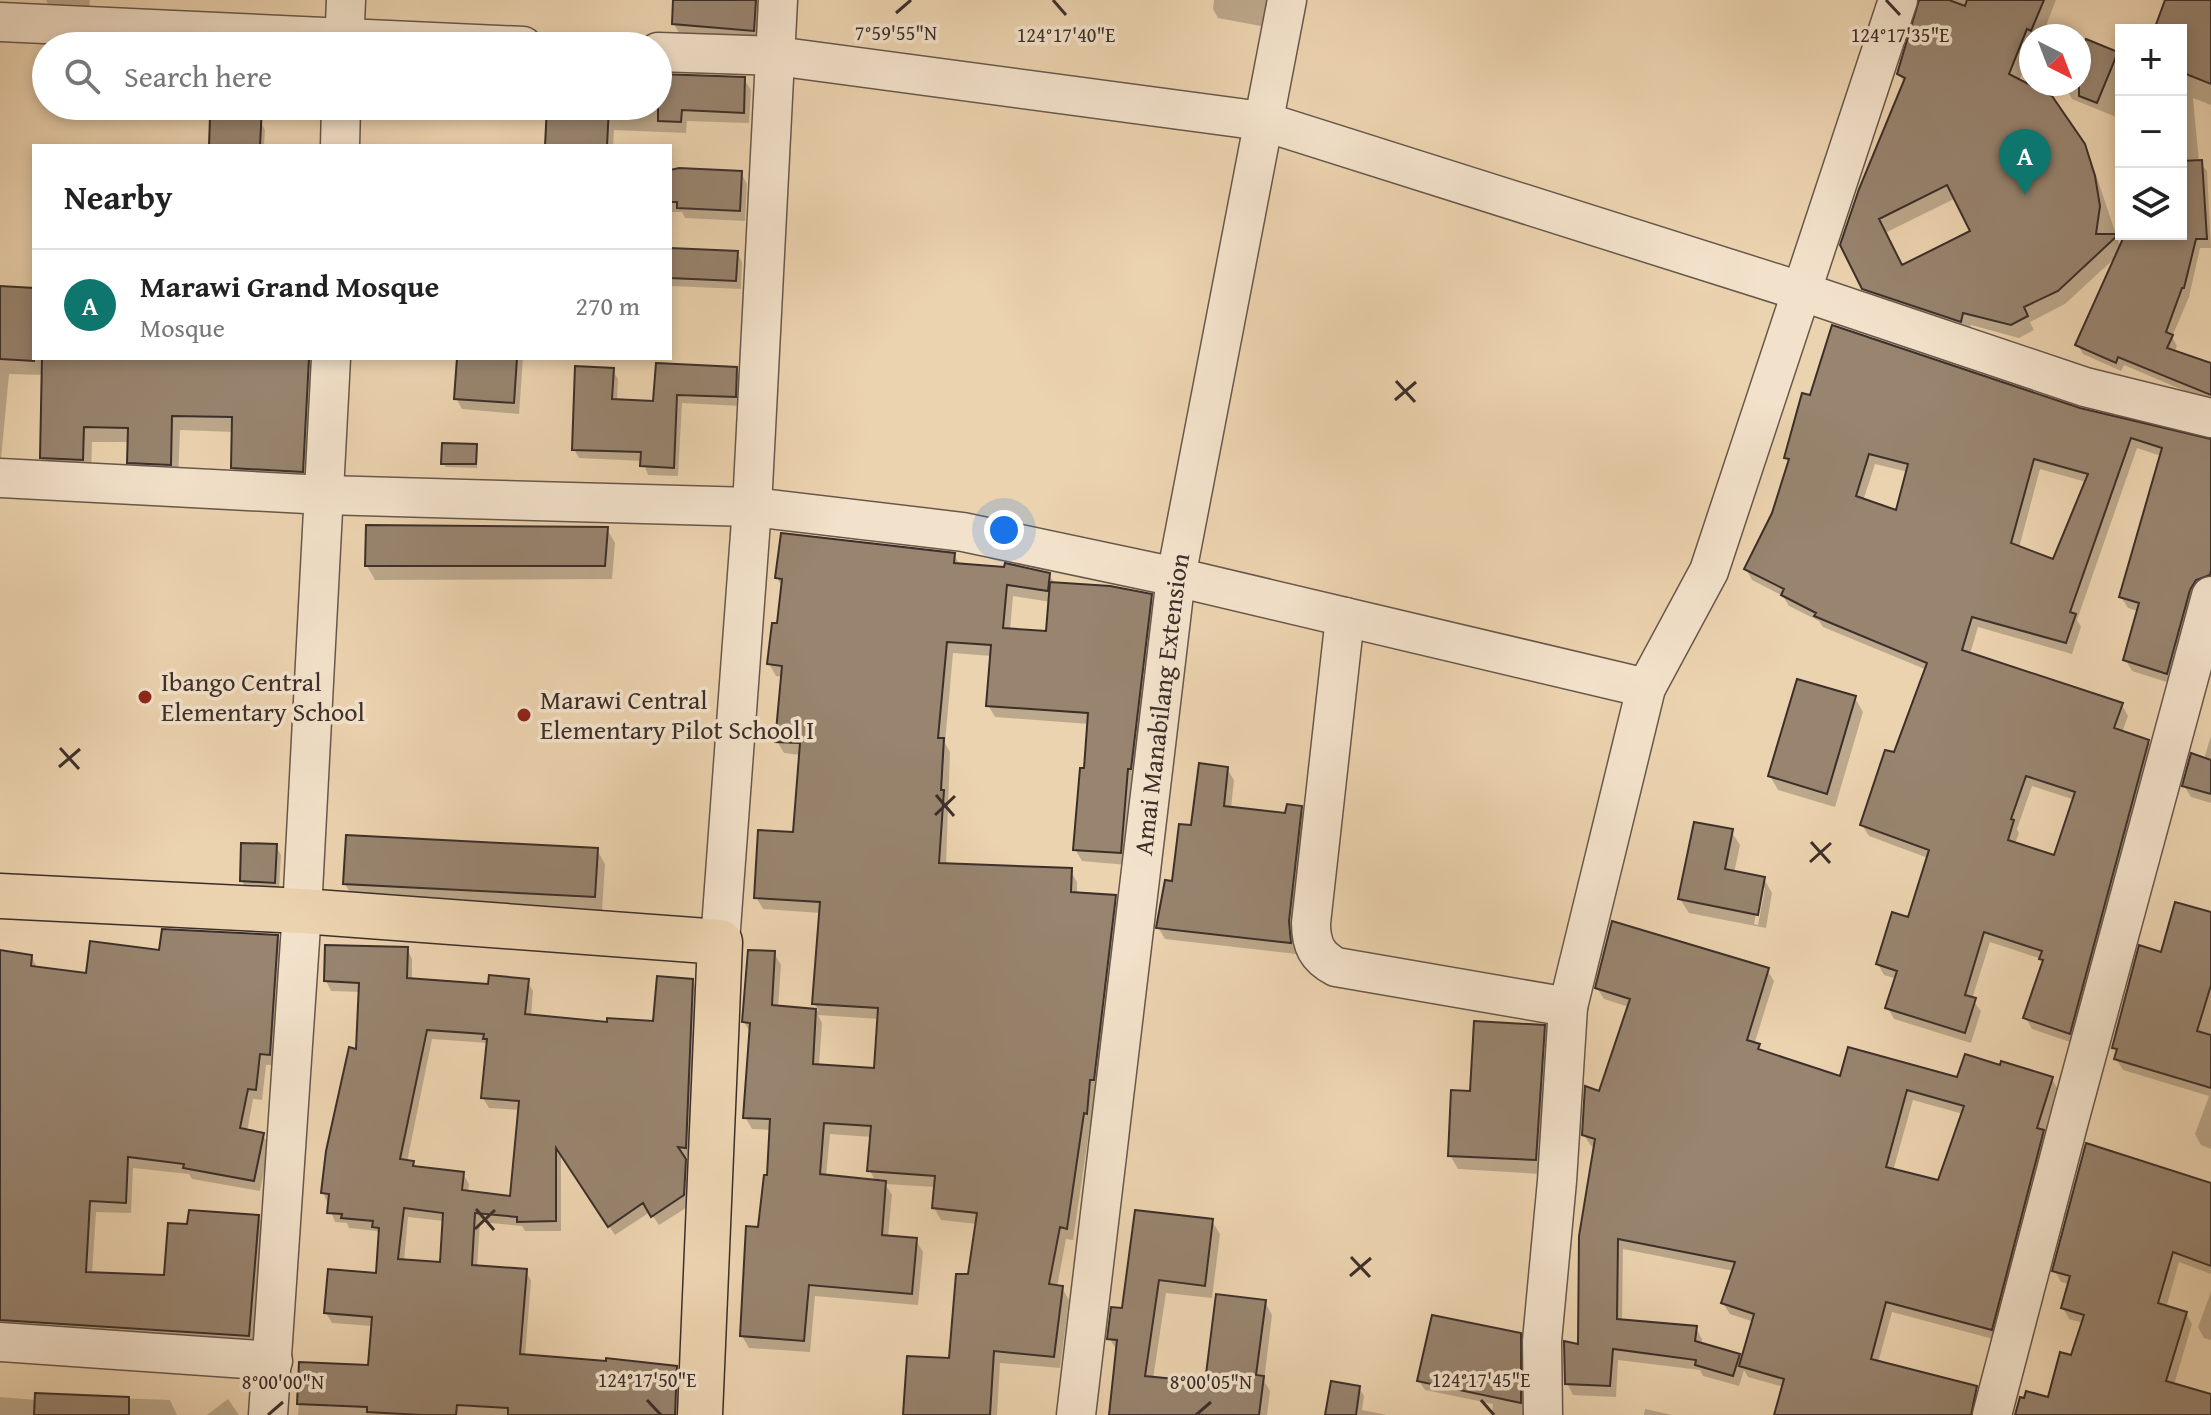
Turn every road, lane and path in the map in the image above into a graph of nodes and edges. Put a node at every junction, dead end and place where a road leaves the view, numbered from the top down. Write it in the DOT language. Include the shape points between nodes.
graph roads {
  1 [pos="346,0"];
  2 [pos="778,0"];
  3 [pos="1287,0"];
  4 [pos="1898,0"];
  5 [pos="0,22"];
  6 [pos="172,32"];
  7 [pos="344,32"];
  8 [pos="672,52"];
  9 [pos="776,56"];
  10 [pos="341,120"];
  11 [pos="1262,121"];
  12 [pos="340,144"];
  13 [pos="1800,291"];
  14 [pos="331,360"];
  15 [pos="2211,418"];
  16 [pos="0,478"];
  17 [pos="325,495"];
  18 [pos="752,507"];
  19 [pos="1176,577"];
  20 [pos="2211,596"];
  21 [pos="1345,617"];
  22 [pos="1646,688"];
  23 [pos="0,896"];
  24 [pos="302,911"];
  25 [pos="720,942"];
  26 [pos="1568,1007"];
  27 [pos="0,1342"];
  28 [pos="273,1361"];
  29 [pos="268,1415"];
  30 [pos="700,1415"];
  31 [pos="1076,1415"];
  32 [pos="1543,1415"];
  33 [pos="1992,1415"];
  1 -- 7 [label="street"];
  2 -- 9 [label="street"];
  3 -- 11 [label="street, Amai Manabilang Extension"];
  4 -- 13 [label="street"];
  5 -- 6 [label="street"];
  8 -- 9 [label="street"];
  9 -- 11 [label="street"];
  9 -- 18 [label="street"];
  10 -- 12 [label="street"];
  11 -- 13 [label="street"];
  11 -- 19 [label="street, Amai Manabilang Extension"];
  13 -- 15 [label="street" via="2085,387"];
  13 -- 22 [label="street" via="1709,571"];
  14 -- 17 [label="street"];
  16 -- 17 [label="street"];
  17 -- 18 [label="street"];
  17 -- 24 [label="street"];
  18 -- 19 [label="street" via="963,532"];
  18 -- 25 [label="street"];
  19 -- 21 [label="street"];
  19 -- 31 [label="street, Amai Manabilang Extension"];
  20 -- 33 [label="street"];
  21 -- 22 [label="street"];
  21 -- 26 [label="street" via="1311,923 1317,953 1336,967"];
  22 -- 26 [label="street"];
  23 -- 24 [label="main road"];
  24 -- 25 [label="main road"];
  24 -- 28 [label="street"];
  25 -- 30 [label="main road"];
  26 -- 32 [label="street" via="1542,1341"];
  27 -- 28 [label="street"];
  28 -- 29 [label="street"];
}
